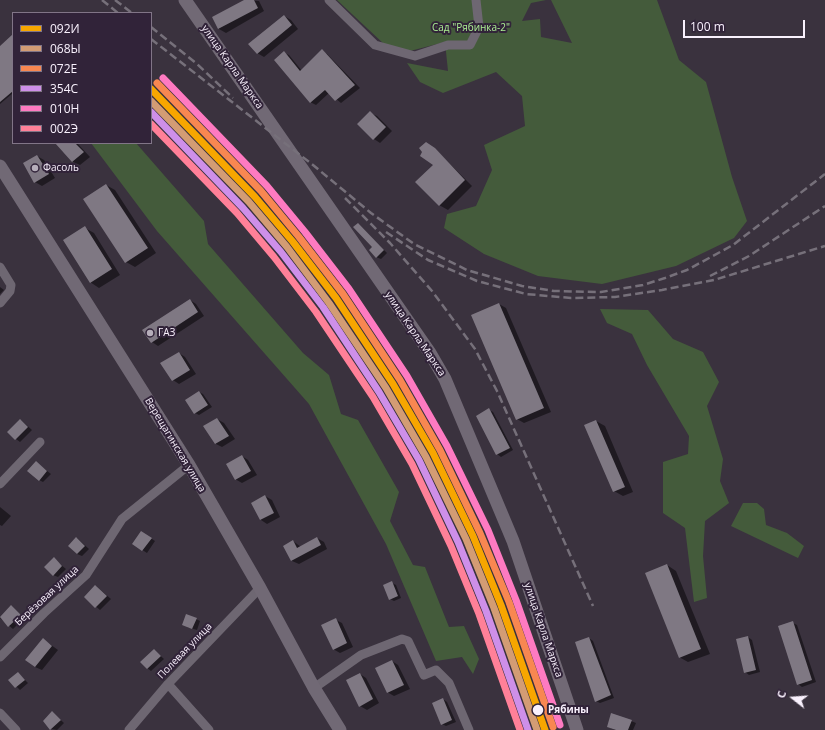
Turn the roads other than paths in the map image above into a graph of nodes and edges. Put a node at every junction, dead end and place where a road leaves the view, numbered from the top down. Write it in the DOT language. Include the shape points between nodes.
graph roads {
  1 [pos="185,0"];
  2 [pos="328,0"];
  3 [pos="476,0"];
  4 [pos="0,166"];
  5 [pos="0,268"];
  6 [pos="0,303"];
  7 [pos="40,442"];
  8 [pos="188,465"];
  9 [pos="0,484"];
  10 [pos="260,588"];
  11 [pos="0,657"];
  12 [pos="168,684"];
  13 [pos="314,688"];
  14 [pos="0,713"];
  15 [pos="16,730"];
  16 [pos="129,730"];
  17 [pos="209,730"];
  18 [pos="340,730"];
  19 [pos="469,730"];
  20 [pos="577,730"];
  1 -- 20 [label="main road, улица Карла Маркса" via="430,353 445,379 513,541"];
  2 -- 3 [label="street" via="375,45 415,56 448,45 470,46 479,27"];
  4 -- 8 [label="main road, Верещагинская улица"];
  5 -- 6 [label="street" via="10,285 10,291"];
  7 -- 9 [label="street"];
  8 -- 10 [label="main road, Верещагинская улица"];
  8 -- 11 [label="street, Берёзовая улица" via="122,519 86,575"];
  10 -- 12 [label="street, Полевая улица"];
  10 -- 13 [label="main road, Верещагинская улица"];
  12 -- 16 [label="street, Полевая улица"];
  12 -- 17 [label="street"];
  13 -- 18 [label="main road, Верещагинская улица"];
  13 -- 19 [label="street" via="361,655 402,639 408,641 424,675 436,670 449,684"];
  14 -- 15 [label="street"];
}
